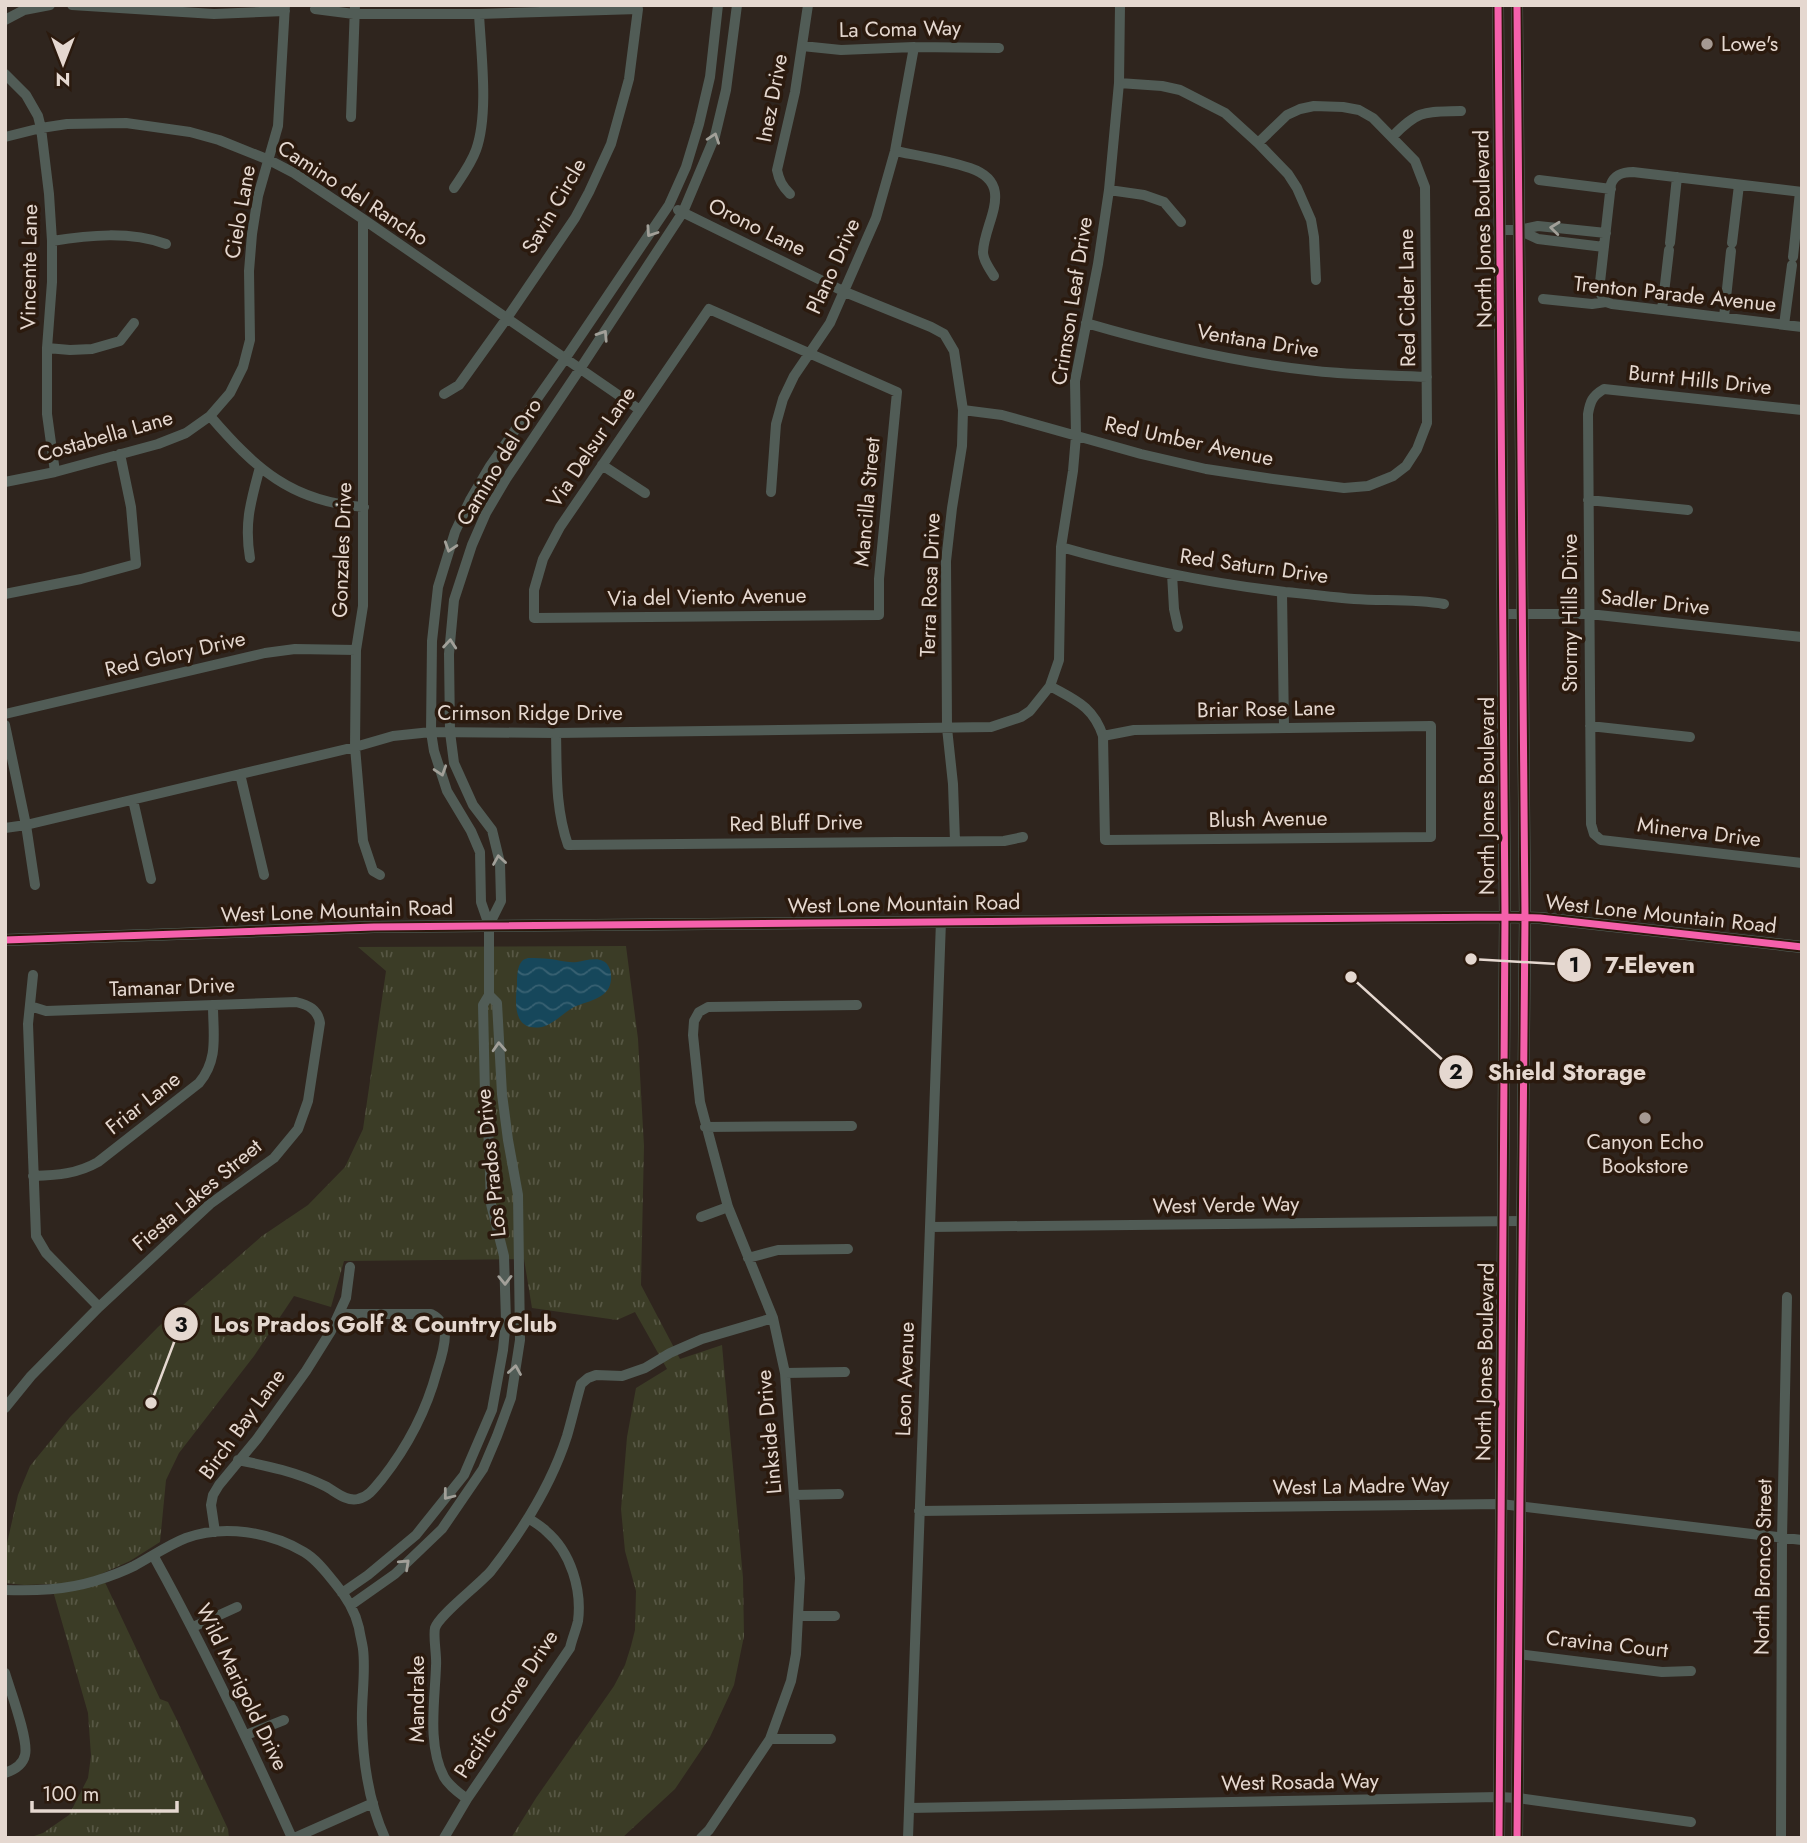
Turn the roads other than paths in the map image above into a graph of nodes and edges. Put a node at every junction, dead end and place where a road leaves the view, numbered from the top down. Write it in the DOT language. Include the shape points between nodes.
graph roads {
  1 [pos="50,5"];
  2 [pos="72,5"];
  3 [pos="719,5"];
  4 [pos="737,5"];
  5 [pos="808,5"];
  6 [pos="1120,5"];
  7 [pos="1498,5"];
  8 [pos="1517,5"];
  9 [pos="285,8"];
  10 [pos="315,9"];
  11 [pos="354,10"];
  12 [pos="479,14"];
  13 [pos="5,20"];
  14 [pos="1498,21"];
  15 [pos="1517,21"];
  16 [pos="802,46"];
  17 [pos="914,47"];
  18 [pos="999,48"];
  19 [pos="5,74"];
  20 [pos="1119,83"];
  21 [pos="1461,111"];
  22 [pos="351,117"];
  23 [pos="41,128"];
  24 [pos="1393,136"];
  25 [pos="5,137"];
  26 [pos="1258,143"];
  27 [pos="895,151"];
  28 [pos="269,160"];
  29 [pos="1677,177"];
  30 [pos="1539,180"];
  31 [pos="1739,185"];
  32 [pos="454,188"];
  33 [pos="1611,189"];
  34 [pos="1109,190"];
  35 [pos="1801,192"];
  36 [pos="790,194"];
  37 [pos="669,205"];
  38 [pos="683,212"];
  39 [pos="363,219"];
  40 [pos="1181,222"];
  41 [pos="1500,230"];
  42 [pos="1519,230"];
  43 [pos="1606,233"];
  44 [pos="52,241"];
  45 [pos="166,244"];
  46 [pos="1604,247"];
  47 [pos="994,276"];
  48 [pos="1316,280"];
  49 [pos="845,292"];
  50 [pos="1543,299"];
  51 [pos="1606,302"];
  52 [pos="1662,310"];
  53 [pos="1724,317"];
  54 [pos="507,318"];
  55 [pos="134,323"];
  56 [pos="1086,323"];
  57 [pos="1784,325"];
  58 [pos="1802,327"];
  59 [pos="944,334"];
  60 [pos="47,348"];
  61 [pos="809,353"];
  62 [pos="565,359"];
  63 [pos="580,369"];
  64 [pos="1427,377"];
  65 [pos="444,394"];
  66 [pos="1595,394"];
  67 [pos="640,410"];
  68 [pos="963,410"];
  69 [pos="1802,410"];
  70 [pos="210,416"];
  71 [pos="1076,436"];
  72 [pos="120,454"];
  73 [pos="602,465"];
  74 [pos="1406,466"];
  75 [pos="260,467"];
  76 [pos="55,472"];
  77 [pos="5,482"];
  78 [pos="771,492"];
  79 [pos="645,493"];
  80 [pos="1588,500"];
  81 [pos="363,507"];
  82 [pos="1688,510"];
  83 [pos="1061,547"];
  84 [pos="250,558"];
  85 [pos="1172,575"];
  86 [pos="1282,592"];
  87 [pos="5,594"];
  88 [pos="1444,604"];
  89 [pos="1504,614"];
  90 [pos="1523,614"];
  91 [pos="1589,614"];
  92 [pos="879,615"];
  93 [pos="534,618"];
  94 [pos="1178,628"];
  95 [pos="1802,637"];
  96 [pos="356,650"];
  97 [pos="1050,686"];
  98 [pos="5,713"];
  99 [pos="5,726"];
  100 [pos="1590,726"];
  101 [pos="1284,727"];
  102 [pos="947,728"];
  103 [pos="430,732"];
  104 [pos="450,732"];
  105 [pos="556,733"];
  106 [pos="1103,736"];
  107 [pos="1690,737"];
  108 [pos="355,747"];
  109 [pos="240,774"];
  110 [pos="133,800"];
  111 [pos="26,825"];
  112 [pos="5,828"];
  113 [pos="1594,834"];
  114 [pos="1023,837"];
  115 [pos="1432,837"];
  116 [pos="954,841"];
  117 [pos="1802,863"];
  118 [pos="264,875"];
  119 [pos="380,875"];
  120 [pos="151,879"];
  121 [pos="35,886"];
  122 [pos="1505,917"];
  123 [pos="1525,917"];
  124 [pos="941,921"];
  125 [pos="489,925"];
  126 [pos="5,940"];
  127 [pos="1802,947"];
  128 [pos="33,975"];
  129 [pos="489,995"];
  130 [pos="213,1005"];
  131 [pos="857,1005"];
  132 [pos="30,1006"];
  133 [pos="314,1010"];
  134 [pos="852,1126"];
  135 [pos="705,1127"];
  136 [pos="33,1176"];
  137 [pos="728,1207"];
  138 [pos="701,1217"];
  139 [pos="1522,1221"];
  140 [pos="1504,1222"];
  141 [pos="930,1227"];
  142 [pos="848,1249"];
  143 [pos="748,1258"];
  144 [pos="350,1267"];
  145 [pos="1787,1297"];
  146 [pos="99,1307"];
  147 [pos="339,1314"];
  148 [pos="773,1318"];
  149 [pos="845,1372"];
  150 [pos="785,1373"];
  151 [pos="5,1408"];
  152 [pos="238,1460"];
  153 [pos="794,1494"];
  154 [pos="839,1494"];
  155 [pos="1501,1504"];
  156 [pos="1519,1505"];
  157 [pos="919,1511"];
  158 [pos="528,1518"];
  159 [pos="215,1532"];
  160 [pos="1782,1538"];
  161 [pos="1802,1541"];
  162 [pos="153,1555"];
  163 [pos="5,1590"];
  164 [pos="342,1592"];
  165 [pos="351,1605"];
  166 [pos="237,1608"];
  167 [pos="799,1616"];
  168 [pos="835,1616"];
  169 [pos="193,1627"];
  170 [pos="1518,1654"];
  171 [pos="1691,1671"];
  172 [pos="5,1673"];
  173 [pos="284,1720"];
  174 [pos="246,1734"];
  175 [pos="831,1739"];
  176 [pos="770,1740"];
  177 [pos="5,1773"];
  178 [pos="1499,1797"];
  179 [pos="1518,1798"];
  180 [pos="467,1799"];
  181 [pos="373,1803"];
  182 [pos="909,1808"];
  183 [pos="1691,1822"];
  184 [pos="705,1834"];
  185 [pos="293,1838"];
  186 [pos="385,1838"];
  187 [pos="444,1838"];
  188 [pos="718,1838"];
  189 [pos="908,1838"];
  190 [pos="1499,1838"];
  191 [pos="1517,1838"];
  192 [pos="1781,1838"];
  1 -- 13 [label="street"];
  2 -- 9 [label="street" via="214,14"];
  3 -- 37 [label="street, Camino del Oro" via="699,124"];
  38 -- 4 [label="street, Camino del Oro, one-way" via="715,136"];
  5 -- 16 [label="street, Inez Drive"];
  6 -- 20 [label="street, Crimson Leaf Drive"];
  7 -- 14 [label="main road, North Jones Boulevard"];
  8 -- 15 [label="main road, North Jones Boulevard"];
  9 -- 28 [label="street, Cielo Lane" via="278,126"];
  10 -- 11 [label="street"];
  11 -- 12 [label="street"];
  11 -- 22 [label="street"];
  12 -- 32 [label="street" via="483,118 476,150"];
  12 -- 54 [label="street, Savin Circle" via="638,9 629,79 611,144 575,218"];
  14 -- 15 [label="main road"];
  14 -- 41 [label="main road, North Jones Boulevard"];
  15 -- 42 [label="main road, North Jones Boulevard"];
  16 -- 17 [label="street, La Coma Way" via="841,50"];
  16 -- 36 [label="street, Inez Drive" via="777,170"];
  17 -- 18 [label="street, La Coma Way"];
  17 -- 27 [label="street, Plano Drive"];
  19 -- 23 [label="street, Vincente Lane" via="26,95"];
  20 -- 26 [label="street" via="1180,90 1226,113"];
  20 -- 34 [label="street, Crimson Leaf Drive"];
  21 -- 24 [label="street" via="1420,114"];
  23 -- 25 [label="street, Camino del Rancho"];
  23 -- 28 [label="street, Camino del Rancho" via="126,123 190,132"];
  23 -- 44 [label="street, Vincente Lane"];
  24 -- 26 [label="street, Red Cider Lane" via="1359,110 1314,106 1287,115"];
  24 -- 64 [label="street, Red Cider Lane" via="1415,161 1425,187"];
  26 -- 48 [label="street" via="1297,188 1311,220"];
  27 -- 47 [label="street" via="970,168 991,184 995,209 983,251"];
  27 -- 49 [label="street, Plano Drive" via="876,218"];
  28 -- 39 [label="street, Camino del Rancho"];
  28 -- 70 [label="street, Cielo Lane" via="251,234 250,340 230,393"];
  29 -- 31 [label="street"];
  29 -- 33 [label="street" via="1620,173"];
  29 -- 52 [label="street"];
  30 -- 33 [label="street"];
  31 -- 35 [label="street"];
  31 -- 53 [label="street"];
  33 -- 43 [label="street"];
  34 -- 40 [label="street" via="1164,202"];
  34 -- 56 [label="street, Crimson Leaf Drive"];
  35 -- 57 [label="street"];
  37 -- 38 [label="street, Orono Lane"];
  37 -- 62 [label="street, Camino del Oro, one-way"];
  38 -- 49 [label="street, Orono Lane"];
  63 -- 38 [label="street, Camino del Oro, one-way"];
  39 -- 54 [label="street, Camino del Rancho"];
  39 -- 81 [label="street, Gonzales Drive"];
  41 -- 42 [label="street"];
  41 -- 89 [label="main road, North Jones Boulevard"];
  43 -- 42 [label="street, one-way" via="1538,226"];
  42 -- 46 [label="street" via="1538,239"];
  42 -- 90 [label="main road, North Jones Boulevard"];
  43 -- 46 [label="street"];
  44 -- 45 [label="street" via="110,236 149,238"];
  44 -- 60 [label="street, Vincente Lane"];
  46 -- 51 [label="street" via="1599,290"];
  49 -- 59 [label="street, Orono Lane"];
  49 -- 61 [label="street, Plano Drive"];
  50 -- 51 [label="street, Trenton Parade Avenue"];
  51 -- 52 [label="street, Trenton Parade Avenue"];
  52 -- 53 [label="street, Trenton Parade Avenue"];
  53 -- 57 [label="street, Trenton Parade Avenue"];
  54 -- 62 [label="street, Camino del Rancho"];
  54 -- 65 [label="street, Savin Circle" via="459,385"];
  55 -- 60 [label="street" via="120,341 92,349"];
  56 -- 64 [label="street, Ventana Drive" via="1224,358 1316,371"];
  56 -- 71 [label="street, Crimson Leaf Drive" via="1075,381"];
  57 -- 58 [label="street, Trenton Parade Avenue"];
  59 -- 68 [label="street, Terra Rosa Drive" via="954,351"];
  60 -- 76 [label="street, Vincente Lane" via="47,414"];
  61 -- 67 [label="street, Via Delsur Lane" via="709,309"];
  61 -- 78 [label="street, Plano Drive" via="783,399 776,424"];
  61 -- 92 [label="street, Mancilla Street" via="897,392"];
  62 -- 63 [label="street, Camino del Rancho"];
  62 -- 103 [label="street, Camino del Oro, one-way" via="490,466 455,532 438,587"];
  63 -- 67 [label="street, Camino del Rancho"];
  104 -- 63 [label="street, Camino del Oro, one-way" via="454,600 472,545 506,479"];
  64 -- 74 [label="street, Red Cider Lane" via="1427,423"];
  66 -- 69 [label="street, Burnt Hills Drive" via="1604,389"];
  66 -- 80 [label="street, Stormy Hills Drive" via="1588,414"];
  67 -- 73 [label="street, Via Delsur Lane"];
  68 -- 71 [label="street, Red Umber Avenue" via="1002,415"];
  68 -- 102 [label="street, Terra Rosa Drive" via="946,561"];
  70 -- 72 [label="street, Costabella Lane" via="186,433"];
  70 -- 75 [label="street"];
  71 -- 74 [label="street, Red Umber Avenue" via="1206,469 1344,488 1368,486"];
  71 -- 83 [label="street, Crimson Leaf Drive"];
  72 -- 76 [label="street, Costabella Lane"];
  72 -- 87 [label="street" via="136,564"];
  73 -- 79 [label="street"];
  73 -- 93 [label="street, Via Delsur Lane" via="542,559 534,590"];
  75 -- 81 [label="street" via="319,501"];
  75 -- 84 [label="street" via="248,512"];
  76 -- 77 [label="street, Costabella Lane"];
  80 -- 82 [label="street"];
  80 -- 91 [label="street, Stormy Hills Drive"];
  81 -- 96 [label="street, Gonzales Drive" via="363,606"];
  83 -- 85 [label="street, Red Saturn Drive"];
  83 -- 97 [label="street, Crimson Leaf Drive" via="1059,660"];
  85 -- 86 [label="street, Red Saturn Drive"];
  85 -- 94 [label="street"];
  86 -- 88 [label="street, Red Saturn Drive"];
  86 -- 101 [label="street"];
  89 -- 90 [label="street, Sadler Drive"];
  89 -- 122 [label="main road, North Jones Boulevard"];
  90 -- 91 [label="street, Sadler Drive"];
  90 -- 123 [label="main road, North Jones Boulevard"];
  91 -- 95 [label="street, Sadler Drive"];
  91 -- 100 [label="street, Stormy Hills Drive"];
  92 -- 93 [label="street, Via del Viento Avenue"];
  96 -- 98 [label="street, Red Glory Drive" via="265,653"];
  96 -- 108 [label="street, Gonzales Drive"];
  97 -- 102 [label="street, Crimson Ridge Drive" via="1021,717 991,727"];
  97 -- 106 [label="street" via="1085,706"];
  99 -- 111 [label="street"];
  100 -- 107 [label="street"];
  100 -- 113 [label="street, Stormy Hills Drive"];
  101 -- 106 [label="street, Briar Rose Lane" via="1134,730"];
  101 -- 115 [label="street, Briar Rose Lane" via="1431,726"];
  102 -- 105 [label="street, Crimson Ridge Drive"];
  102 -- 116 [label="street, Terra Rosa Drive"];
  103 -- 104 [label="street, Crimson Ridge Drive"];
  103 -- 108 [label="street, Crimson Ridge Drive"];
  103 -- 125 [label="street, Camino del Oro, one-way" via="447,791 481,852 481,902"];
  104 -- 105 [label="street, Crimson Ridge Drive"];
  125 -- 104 [label="street, Camino del Oro, one-way" via="501,901 500,863 492,830 473,805 454,763"];
  105 -- 116 [label="street, Red Bluff Drive" via="558,804 568,845"];
  106 -- 115 [label="street, Blush Avenue" via="1105,840"];
  108 -- 109 [label="street, Crimson Ridge Drive"];
  108 -- 119 [label="street, Gonzales Drive" via="363,841 373,871"];
  109 -- 110 [label="street, Crimson Ridge Drive"];
  109 -- 118 [label="street"];
  110 -- 111 [label="street, Crimson Ridge Drive"];
  110 -- 120 [label="street"];
  111 -- 112 [label="street, Crimson Ridge Drive"];
  111 -- 121 [label="street"];
  113 -- 117 [label="street, Minerva Drive" via="1601,840"];
  114 -- 116 [label="street, Red Bluff Drive"];
  122 -- 123 [label="main road, West Lone Mountain Road"];
  122 -- 124 [label="main road, West Lone Mountain Road"];
  122 -- 140 [label="main road, North Jones Boulevard"];
  123 -- 127 [label="main road, West Lone Mountain Road"];
  123 -- 139 [label="main road, North Jones Boulevard"];
  124 -- 125 [label="main road, West Lone Mountain Road"];
  124 -- 141 [label="street, Leon Avenue"];
  125 -- 126 [label="main road, West Lone Mountain Road"];
  125 -- 129 [label="street, Los Prados Drive"];
  128 -- 132 [label="street"];
  129 -- 164 [label="street, Los Prados Drive, one-way" via="483,1005 485,1095 491,1204 504,1256 506,1321 492,1410 464,1475 416,1535"];
  165 -- 129 [label="street, Los Prados Drive, one-way" via="395,1574 442,1529 483,1469 511,1398 520,1340 518,1195 502,1094 497,1003"];
  130 -- 132 [label="street, Tamanar Drive" via="46,1011"];
  130 -- 133 [label="street, Tamanar Drive" via="296,1002"];
  130 -- 136 [label="street, Friar Lane" via="214,1057 199,1083 98,1162 83,1170"];
  131 -- 135 [label="street, Linkside Drive" via="708,1007 699,1012 693,1035"];
  132 -- 136 [label="street"];
  133 -- 146 [label="street, Fiesta Lakes Street" via="320,1023 308,1101 298,1129 274,1158 210,1204"];
  134 -- 135 [label="street"];
  135 -- 137 [label="street, Linkside Drive"];
  136 -- 146 [label="street" via="36,1236 46,1253"];
  137 -- 138 [label="street"];
  137 -- 143 [label="street, Linkside Drive"];
  139 -- 140 [label="street, West Verde Way"];
  139 -- 156 [label="main road, North Jones Boulevard"];
  140 -- 141 [label="street, West Verde Way"];
  140 -- 155 [label="main road, North Jones Boulevard"];
  141 -- 157 [label="street, Leon Avenue"];
  142 -- 143 [label="street" via="778,1250"];
  143 -- 148 [label="street, Linkside Drive"];
  144 -- 147 [label="street, Birch Bay Lane"];
  145 -- 160 [label="street, North Bronco Street"];
  146 -- 151 [label="street, Fiesta Lakes Street"];
  147 -- 152 [label="street, Birch Bay Lane" via="306,1371"];
  147 -- 152 [label="street" via="430,1314 443,1326 443,1352 430,1397 400,1455 372,1490 356,1500 280,1468"];
  148 -- 150 [label="street, Linkside Drive"];
  148 -- 158 [label="street" via="702,1339 622,1376 588,1378 581,1384 566,1438"];
  149 -- 150 [label="street"];
  150 -- 153 [label="street, Linkside Drive"];
  152 -- 159 [label="street, Birch Bay Lane" via="213,1495"];
  153 -- 154 [label="street"];
  153 -- 167 [label="street, Linkside Drive"];
  155 -- 156 [label="street, West La Madre Way"];
  155 -- 157 [label="street, West La Madre Way"];
  155 -- 178 [label="main road, North Jones Boulevard"];
  156 -- 160 [label="street, West La Madre Way"];
  156 -- 170 [label="main road, North Jones Boulevard"];
  157 -- 182 [label="street, Leon Avenue"];
  158 -- 180 [label="street, Mandrake" via="488,1574 435,1629 436,1754 444,1777"];
  158 -- 180 [label="street, Pacific Grove Drive" via="556,1541 571,1567 578,1622 570,1648"];
  159 -- 162 [label="street" via="187,1538"];
  159 -- 164 [label="street" via="268,1536 304,1552"];
  160 -- 161 [label="street, West La Madre Way"];
  160 -- 192 [label="street, North Bronco Street"];
  162 -- 163 [label="street" via="94,1582 52,1590"];
  162 -- 169 [label="street, Wild Marigold Drive"];
  164 -- 165 [label="street"];
  165 -- 181 [label="street" via="364,1650 362,1724"];
  166 -- 169 [label="street"];
  167 -- 168 [label="street"];
  167 -- 176 [label="street, Linkside Drive" via="791,1681"];
  169 -- 174 [label="street, Wild Marigold Drive"];
  170 -- 171 [label="street, Cravina Court" via="1662,1672"];
  170 -- 179 [label="main road, North Jones Boulevard"];
  172 -- 177 [label="street" via="25,1743 25,1756 18,1768"];
  173 -- 174 [label="street"];
  174 -- 185 [label="street, Wild Marigold Drive"];
  175 -- 176 [label="street"];
  176 -- 184 [label="street, Linkside Drive"];
  178 -- 179 [label="street, West Rosada Way"];
  178 -- 182 [label="street, West Rosada Way"];
  178 -- 190 [label="main road, North Jones Boulevard"];
  179 -- 183 [label="street, West Rosada Way"];
  179 -- 191 [label="main road, North Jones Boulevard"];
  180 -- 187 [label="street, Pacific Grove Drive"];
  181 -- 185 [label="street"];
  181 -- 186 [label="street"];
  182 -- 189 [label="street, Leon Avenue"];
  184 -- 188 [label="street"];
}
